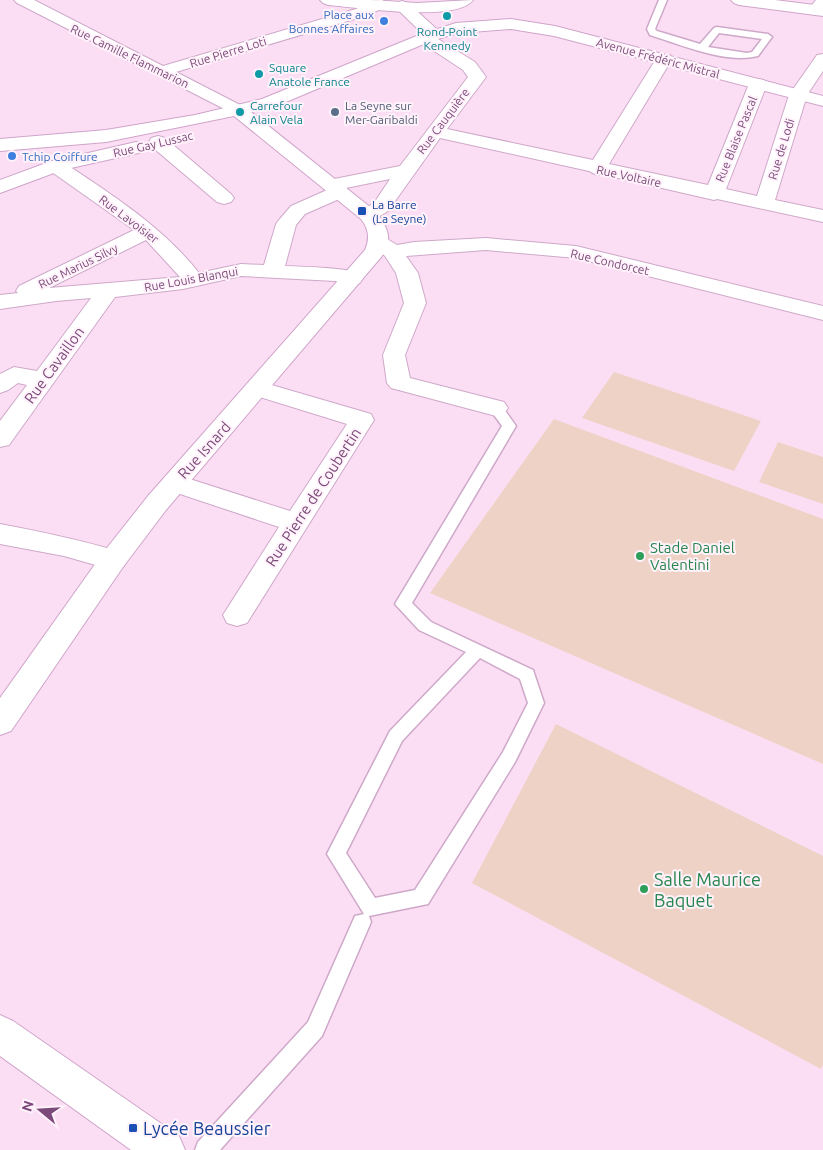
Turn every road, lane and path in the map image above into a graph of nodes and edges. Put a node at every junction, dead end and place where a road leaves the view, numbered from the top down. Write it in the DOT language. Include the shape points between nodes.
graph roads {
  1 [pos="22,0"];
  2 [pos="339,0"];
  3 [pos="465,0"];
  4 [pos="663,0"];
  5 [pos="739,0"];
  6 [pos="379,4"];
  7 [pos="797,4"];
  8 [pos="402,6"];
  9 [pos="821,8"];
  10 [pos="430,36"];
  11 [pos="702,48"];
  12 [pos="664,59"];
  13 [pos="823,59"];
  14 [pos="163,71"];
  15 [pos="758,84"];
  16 [pos="798,95"];
  17 [pos="823,101"];
  18 [pos="243,114"];
  19 [pos="435,132"];
  20 [pos="158,142"];
  21 [pos="0,145"];
  22 [pos="56,166"];
  23 [pos="597,169"];
  24 [pos="406,170"];
  25 [pos="0,187"];
  26 [pos="335,188"];
  27 [pos="714,194"];
  28 [pos="224,198"];
  29 [pos="764,204"];
  30 [pos="368,215"];
  31 [pos="823,216"];
  32 [pos="149,231"];
  33 [pos="386,248"];
  34 [pos="273,272"];
  35 [pos="352,278"];
  36 [pos="194,280"];
  37 [pos="108,292"];
  38 [pos="4,301"];
  39 [pos="823,313"];
  40 [pos="43,380"];
  41 [pos="0,385"];
  42 [pos="258,389"];
  43 [pos="496,408"];
  44 [pos="0,440"];
  45 [pos="174,483"];
  46 [pos="296,523"];
  47 [pos="0,534"];
  48 [pos="113,560"];
  49 [pos="237,615"];
  50 [pos="478,650"];
  51 [pos="0,722"];
  52 [pos="362,922"];
  53 [pos="0,1034"];
  54 [pos="165,1150"];
  55 [pos="206,1150"];
  1 -- 14 [label="street, Rue Camille Flammarion"];
  2 -- 6 [label="street"];
  3 -- 8 [label="street" via="438,8"];
  4 -- 11 [label="lane" via="651,31"];
  5 -- 7 [label="street"];
  6 -- 8 [label="street"];
  6 -- 14 [label="street, Rue Pierre Loti" via="362,12"];
  7 -- 9 [label="street"];
  8 -- 10 [label="street"];
  10 -- 12 [label="street, Avenue Frédéric Mistral" via="456,28 511,24"];
  10 -- 18 [label="street"];
  10 -- 19 [label="street, Rue Cauquière" via="469,66 477,77"];
  11 -- 11 [label="lane" via="750,57 768,36 717,30"];
  12 -- 15 [label="street, Avenue Frédéric Mistral"];
  12 -- 23 [label="street"];
  13 -- 16 [label="street, Rue de Lodi"];
  14 -- 18 [label="street, Rue Camille Flammarion"];
  15 -- 16 [label="street, Avenue Frédéric Mistral"];
  15 -- 27 [label="street, Rue Blaise Pascal"];
  16 -- 17 [label="street, Avenue Frédéric Mistral"];
  16 -- 29 [label="street, Rue de Lodi"];
  18 -- 20 [label="street, Rue Gay Lussac" via="213,130"];
  18 -- 21 [label="street" via="172,130 138,130 106,136"];
  18 -- 26 [label="street, Rue Camille Flammarion"];
  19 -- 23 [label="street, Rue Voltaire"];
  19 -- 24 [label="street, Rue Cauquière"];
  20 -- 22 [label="street, Rue Gay Lussac"];
  20 -- 28 [label="street"];
  22 -- 25 [label="street, Rue Gay Lussac"];
  22 -- 32 [label="street, Rue Lavoisier"];
  23 -- 27 [label="street, Rue Voltaire"];
  24 -- 26 [label="street, Rue Cauquière"];
  24 -- 30 [label="street, Rue Cauquière" via="381,207"];
  26 -- 30 [label="street"];
  26 -- 34 [label="street, Rue Cauquière" via="298,210 286,224"];
  27 -- 29 [label="street, Rue Voltaire"];
  29 -- 31 [label="street, Rue Voltaire"];
  30 -- 33 [label="street"];
  32 -- 36 [label="street, Rue Lavoisier" via="180,260"];
  32 -- 38 [label="street, Rue Marius Silvy"];
  33 -- 35 [label="street, Rue Isnard" via="375,252"];
  33 -- 39 [label="street, Rue Condorcet" via="486,244 576,252"];
  33 -- 43 [label="street" via="407,274 415,303 394,356 399,383"];
  34 -- 35 [label="street, Rue Louis Blanqui" via="335,274"];
  34 -- 36 [label="street, Rue Louis Blanqui" via="241,270"];
  35 -- 42 [label="street, Rue Isnard"];
  36 -- 37 [label="street, Rue Louis Blanqui"];
  37 -- 38 [label="street, Rue Louis Blanqui"];
  37 -- 40 [label="street, Rue Cavaillon"];
  40 -- 41 [label="street" via="14,375"];
  40 -- 44 [label="street, Rue Cavaillon"];
  42 -- 45 [label="street, Rue Isnard"];
  42 -- 46 [label="street, Rue Pierre de Coubertin" via="362,420"];
  43 -- 50 [label="lane" via="509,426 403,604 425,626"];
  45 -- 46 [label="street"];
  45 -- 48 [label="street, Rue Isnard"];
  46 -- 49 [label="street, Rue Pierre de Coubertin"];
  47 -- 48 [label="street" via="64,546"];
  48 -- 51 [label="street, Rue Isnard"];
  50 -- 50 [label="lane" via="396,736 336,854 371,908 421,898 509,757 536,702 527,675"];
  52 -- 55 [label="lane" via="314,1029"];
  53 -- 54 [label="street"];
}
